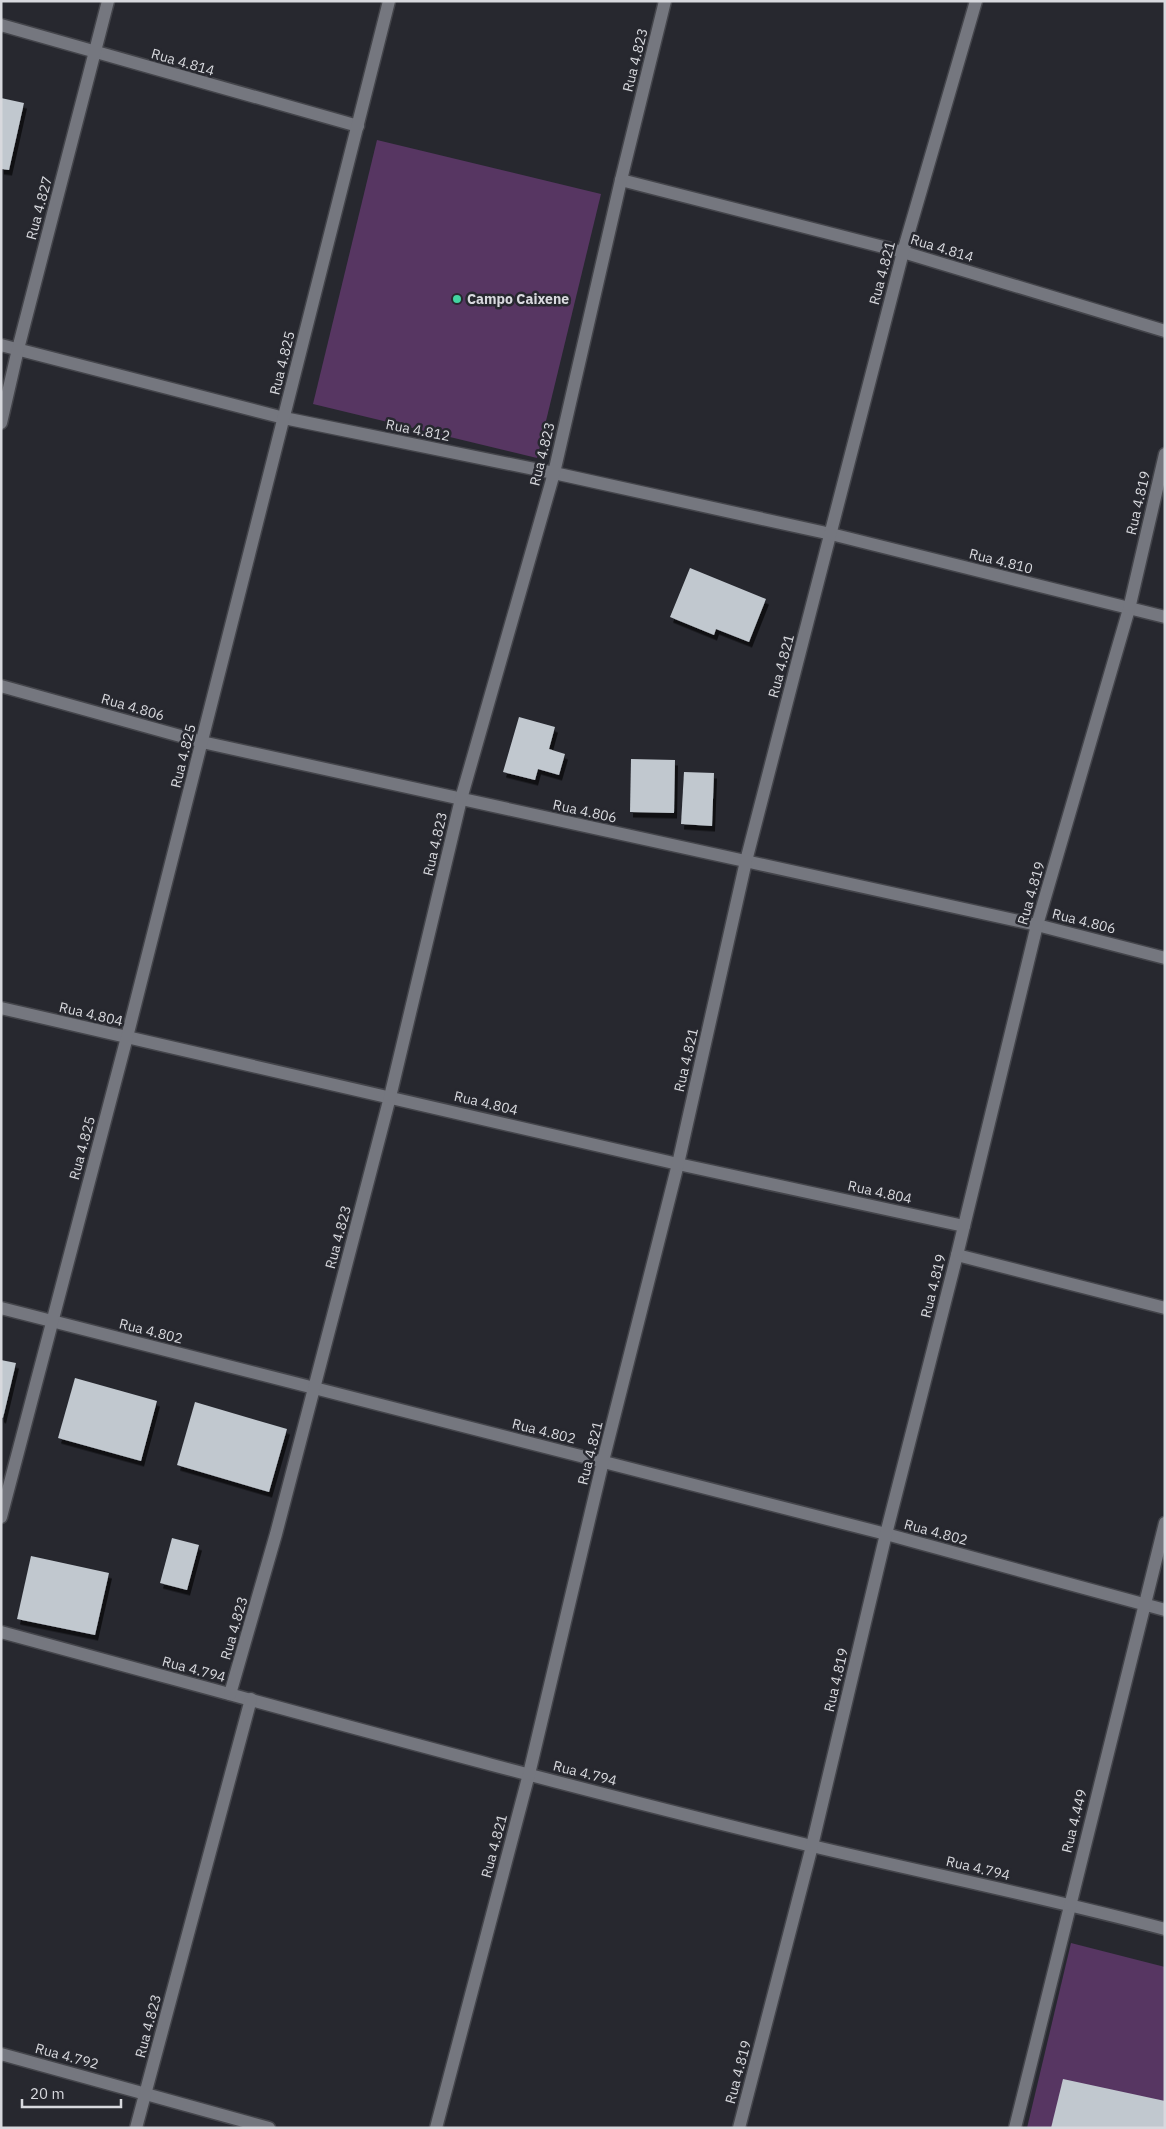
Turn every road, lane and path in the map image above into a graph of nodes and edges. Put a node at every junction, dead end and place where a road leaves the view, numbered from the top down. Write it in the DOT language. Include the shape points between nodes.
graph roads {
  1 [pos="108,1"];
  2 [pos="389,1"];
  3 [pos="665,1"];
  4 [pos="976,1"];
  5 [pos="1,25"];
  6 [pos="95,53"];
  7 [pos="358,126"];
  8 [pos="620,180"];
  9 [pos="902,252"];
  10 [pos="1165,331"];
  11 [pos="1,345"];
  12 [pos="18,349"];
  13 [pos="284,418"];
  14 [pos="1,423"];
  15 [pos="1165,454"];
  16 [pos="554,473"];
  17 [pos="831,534"];
  18 [pos="1129,609"];
  19 [pos="1165,617"];
  20 [pos="1,686"];
  21 [pos="202,742"];
  22 [pos="461,799"];
  23 [pos="746,861"];
  24 [pos="1037,925"];
  25 [pos="1165,958"];
  26 [pos="1,1008"];
  27 [pos="127,1038"];
  28 [pos="390,1097"];
  29 [pos="678,1164"];
  30 [pos="964,1226"];
  31 [pos="957,1255"];
  32 [pos="1,1308"];
  33 [pos="1165,1308"];
  34 [pos="52,1321"];
  35 [pos="314,1387"];
  36 [pos="603,1461"];
  37 [pos="1,1517"];
  38 [pos="1165,1523"];
  39 [pos="886,1534"];
  40 [pos="1144,1605"];
  41 [pos="1165,1610"];
  42 [pos="1,1632"];
  43 [pos="230,1694"];
  44 [pos="251,1699"];
  45 [pos="529,1774"];
  46 [pos="812,1846"];
  47 [pos="1069,1904"];
  48 [pos="1165,1929"];
  49 [pos="1,2054"];
  50 [pos="146,2093"];
  51 [pos="136,2128"];
  52 [pos="269,2128"];
  53 [pos="436,2128"];
  54 [pos="739,2128"];
  55 [pos="1015,2128"];
  1 -- 6 [label="street, Rua 4.827"];
  2 -- 7 [label="street, Rua 4.825"];
  3 -- 8 [label="street, Rua 4.823"];
  4 -- 9 [label="street, Rua 4.821"];
  5 -- 6 [label="street, Rua 4.814"];
  6 -- 7 [label="street, Rua 4.814"];
  6 -- 12 [label="street, Rua 4.827"];
  7 -- 13 [label="street, Rua 4.825"];
  8 -- 9 [label="street, Rua 4.814"];
  8 -- 16 [label="street, Rua 4.823"];
  9 -- 10 [label="street, Rua 4.814"];
  9 -- 17 [label="street, Rua 4.821"];
  11 -- 12 [label="street, Rua 4.812"];
  12 -- 13 [label="street, Rua 4.812"];
  12 -- 14 [label="street, Rua 4.827"];
  13 -- 16 [label="street, Rua 4.812"];
  13 -- 21 [label="street, Rua 4.825"];
  15 -- 18 [label="street, Rua 4.819"];
  16 -- 17 [label="street, Rua 4.812"];
  16 -- 22 [label="street, Rua 4.823"];
  17 -- 18 [label="street, Rua 4.810"];
  17 -- 23 [label="street, Rua 4.821"];
  18 -- 19 [label="street, Rua 4.810"];
  18 -- 24 [label="street, Rua 4.819"];
  20 -- 21 [label="street, Rua 4.806"];
  21 -- 22 [label="street, Rua 4.806"];
  21 -- 27 [label="street, Rua 4.825"];
  22 -- 23 [label="street, Rua 4.806"];
  22 -- 28 [label="street, Rua 4.823"];
  23 -- 24 [label="street, Rua 4.806"];
  23 -- 29 [label="street, Rua 4.821"];
  24 -- 25 [label="street, Rua 4.806"];
  24 -- 30 [label="street, Rua 4.819"];
  26 -- 27 [label="street, Rua 4.804"];
  27 -- 28 [label="street, Rua 4.804"];
  27 -- 34 [label="street, Rua 4.825"];
  28 -- 29 [label="street, Rua 4.804"];
  28 -- 35 [label="street, Rua 4.823"];
  29 -- 30 [label="street, Rua 4.804"];
  29 -- 36 [label="street, Rua 4.821"];
  30 -- 31 [label="street, Rua 4.819"];
  31 -- 33 [label="street"];
  31 -- 39 [label="street, Rua 4.819"];
  32 -- 34 [label="street, Rua 4.802"];
  34 -- 35 [label="street, Rua 4.802"];
  34 -- 37 [label="street, Rua 4.825"];
  35 -- 36 [label="street, Rua 4.802"];
  35 -- 43 [label="street, Rua 4.823"];
  36 -- 39 [label="street, Rua 4.802"];
  36 -- 45 [label="street, Rua 4.821"];
  38 -- 40 [label="street, Rua 4.449"];
  39 -- 40 [label="street, Rua 4.802"];
  39 -- 46 [label="street, Rua 4.819"];
  40 -- 41 [label="street, Rua 4.802"];
  40 -- 47 [label="street, Rua 4.449"];
  42 -- 43 [label="street, Rua 4.794"];
  43 -- 44 [label="street, Rua 4.794"];
  44 -- 45 [label="street, Rua 4.794"];
  44 -- 50 [label="street, Rua 4.823"];
  45 -- 46 [label="street, Rua 4.794"];
  45 -- 53 [label="street, Rua 4.821"];
  46 -- 47 [label="street, Rua 4.794"];
  46 -- 54 [label="street, Rua 4.819"];
  47 -- 48 [label="street, Rua 4.794"];
  47 -- 55 [label="street, Rua 4.449"];
  49 -- 50 [label="street, Rua 4.792"];
  50 -- 51 [label="street, Rua 4.823"];
  50 -- 52 [label="street, Rua 4.792"];
}
